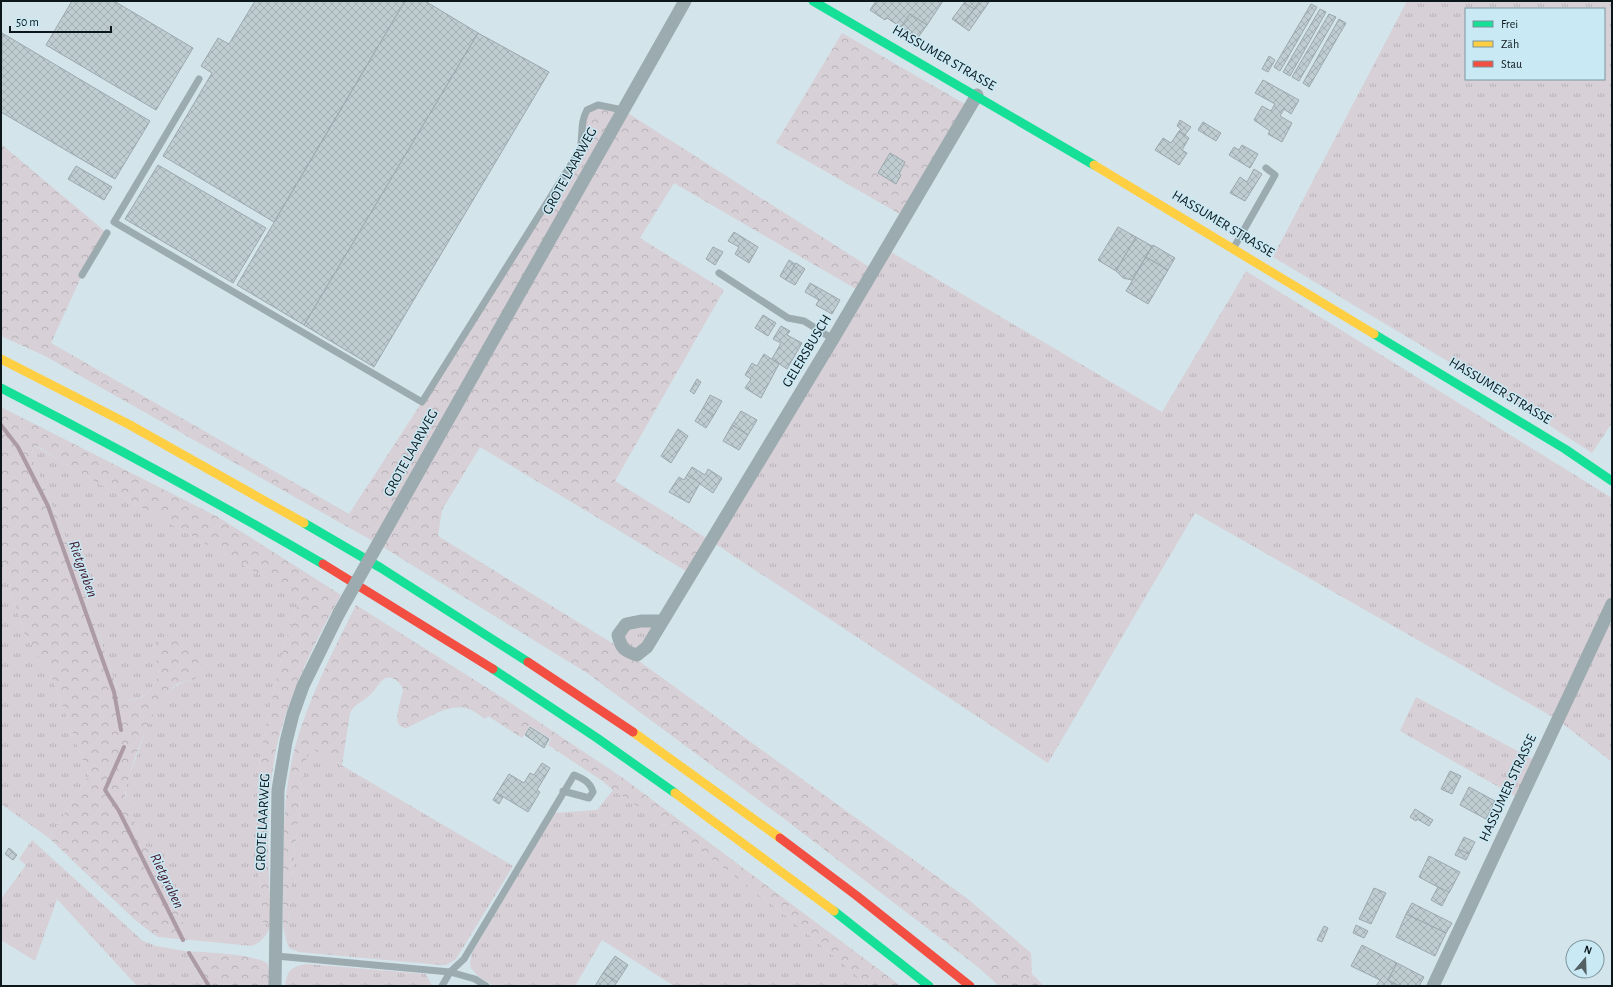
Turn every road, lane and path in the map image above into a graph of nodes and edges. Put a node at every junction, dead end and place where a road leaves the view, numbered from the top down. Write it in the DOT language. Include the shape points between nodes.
graph roads {
  1 [pos="685,1"];
  2 [pos="813,1"];
  3 [pos="199,79"];
  4 [pos="977,95"];
  5 [pos="623,110"];
  6 [pos="1266,168"];
  7 [pos="107,233"];
  8 [pos="1233,249"];
  9 [pos="719,273"];
  10 [pos="82,275"];
  11 [pos="833,339"];
  12 [pos="1,359"];
  13 [pos="1,388"];
  14 [pos="1612,481"];
  15 [pos="1612,604"];
  16 [pos="662,621"];
  17 [pos="563,791"];
  18 [pos="276,956"];
  19 [pos="450,972"];
  20 [pos="275,986"];
  21 [pos="442,986"];
  22 [pos="486,986"];
  23 [pos="929,986"];
  24 [pos="970,986"];
  25 [pos="1433,986"];
  1 -- 5 [label="street, GROTE LAARWEG"];
  2 -- 4 [label="main road, HASSUMER STRASSE"];
  3 -- 5 [label="lane" via="114,222 422,402 580,150 582,120 587,110 598,105"];
  4 -- 8 [label="main road, HASSUMER STRASSE"];
  4 -- 11 [label="street, GELERSBUSCH"];
  5 -- 18 [label="street, GROTE LAARWEG, bridge" via="339,613 303,686 286,742 278,790"];
  6 -- 8 [label="lane" via="1275,175"];
  7 -- 10 [label="lane"];
  8 -- 14 [label="main road, HASSUMER STRASSE" via="1565,449"];
  9 -- 11 [label="lane" via="788,318 804,321"];
  11 -- 16 [label="street, GELERSBUSCH"];
  12 -- 24 [label="main road" via="223,475 412,586 501,643 708,784 825,870"];
  13 -- 23 [label="main road" via="111,444 287,542 515,683 751,847"];
  15 -- 25 [label="street, HASSUMER STRASSE"];
  17 -- 19 [label="lane" via="464,959"];
  18 -- 19 [label="lane"];
  18 -- 20 [label="street, GROTE LAARWEG"];
  19 -- 21 [label="lane"];
  19 -- 22 [label="lane" via="475,979"];
}
